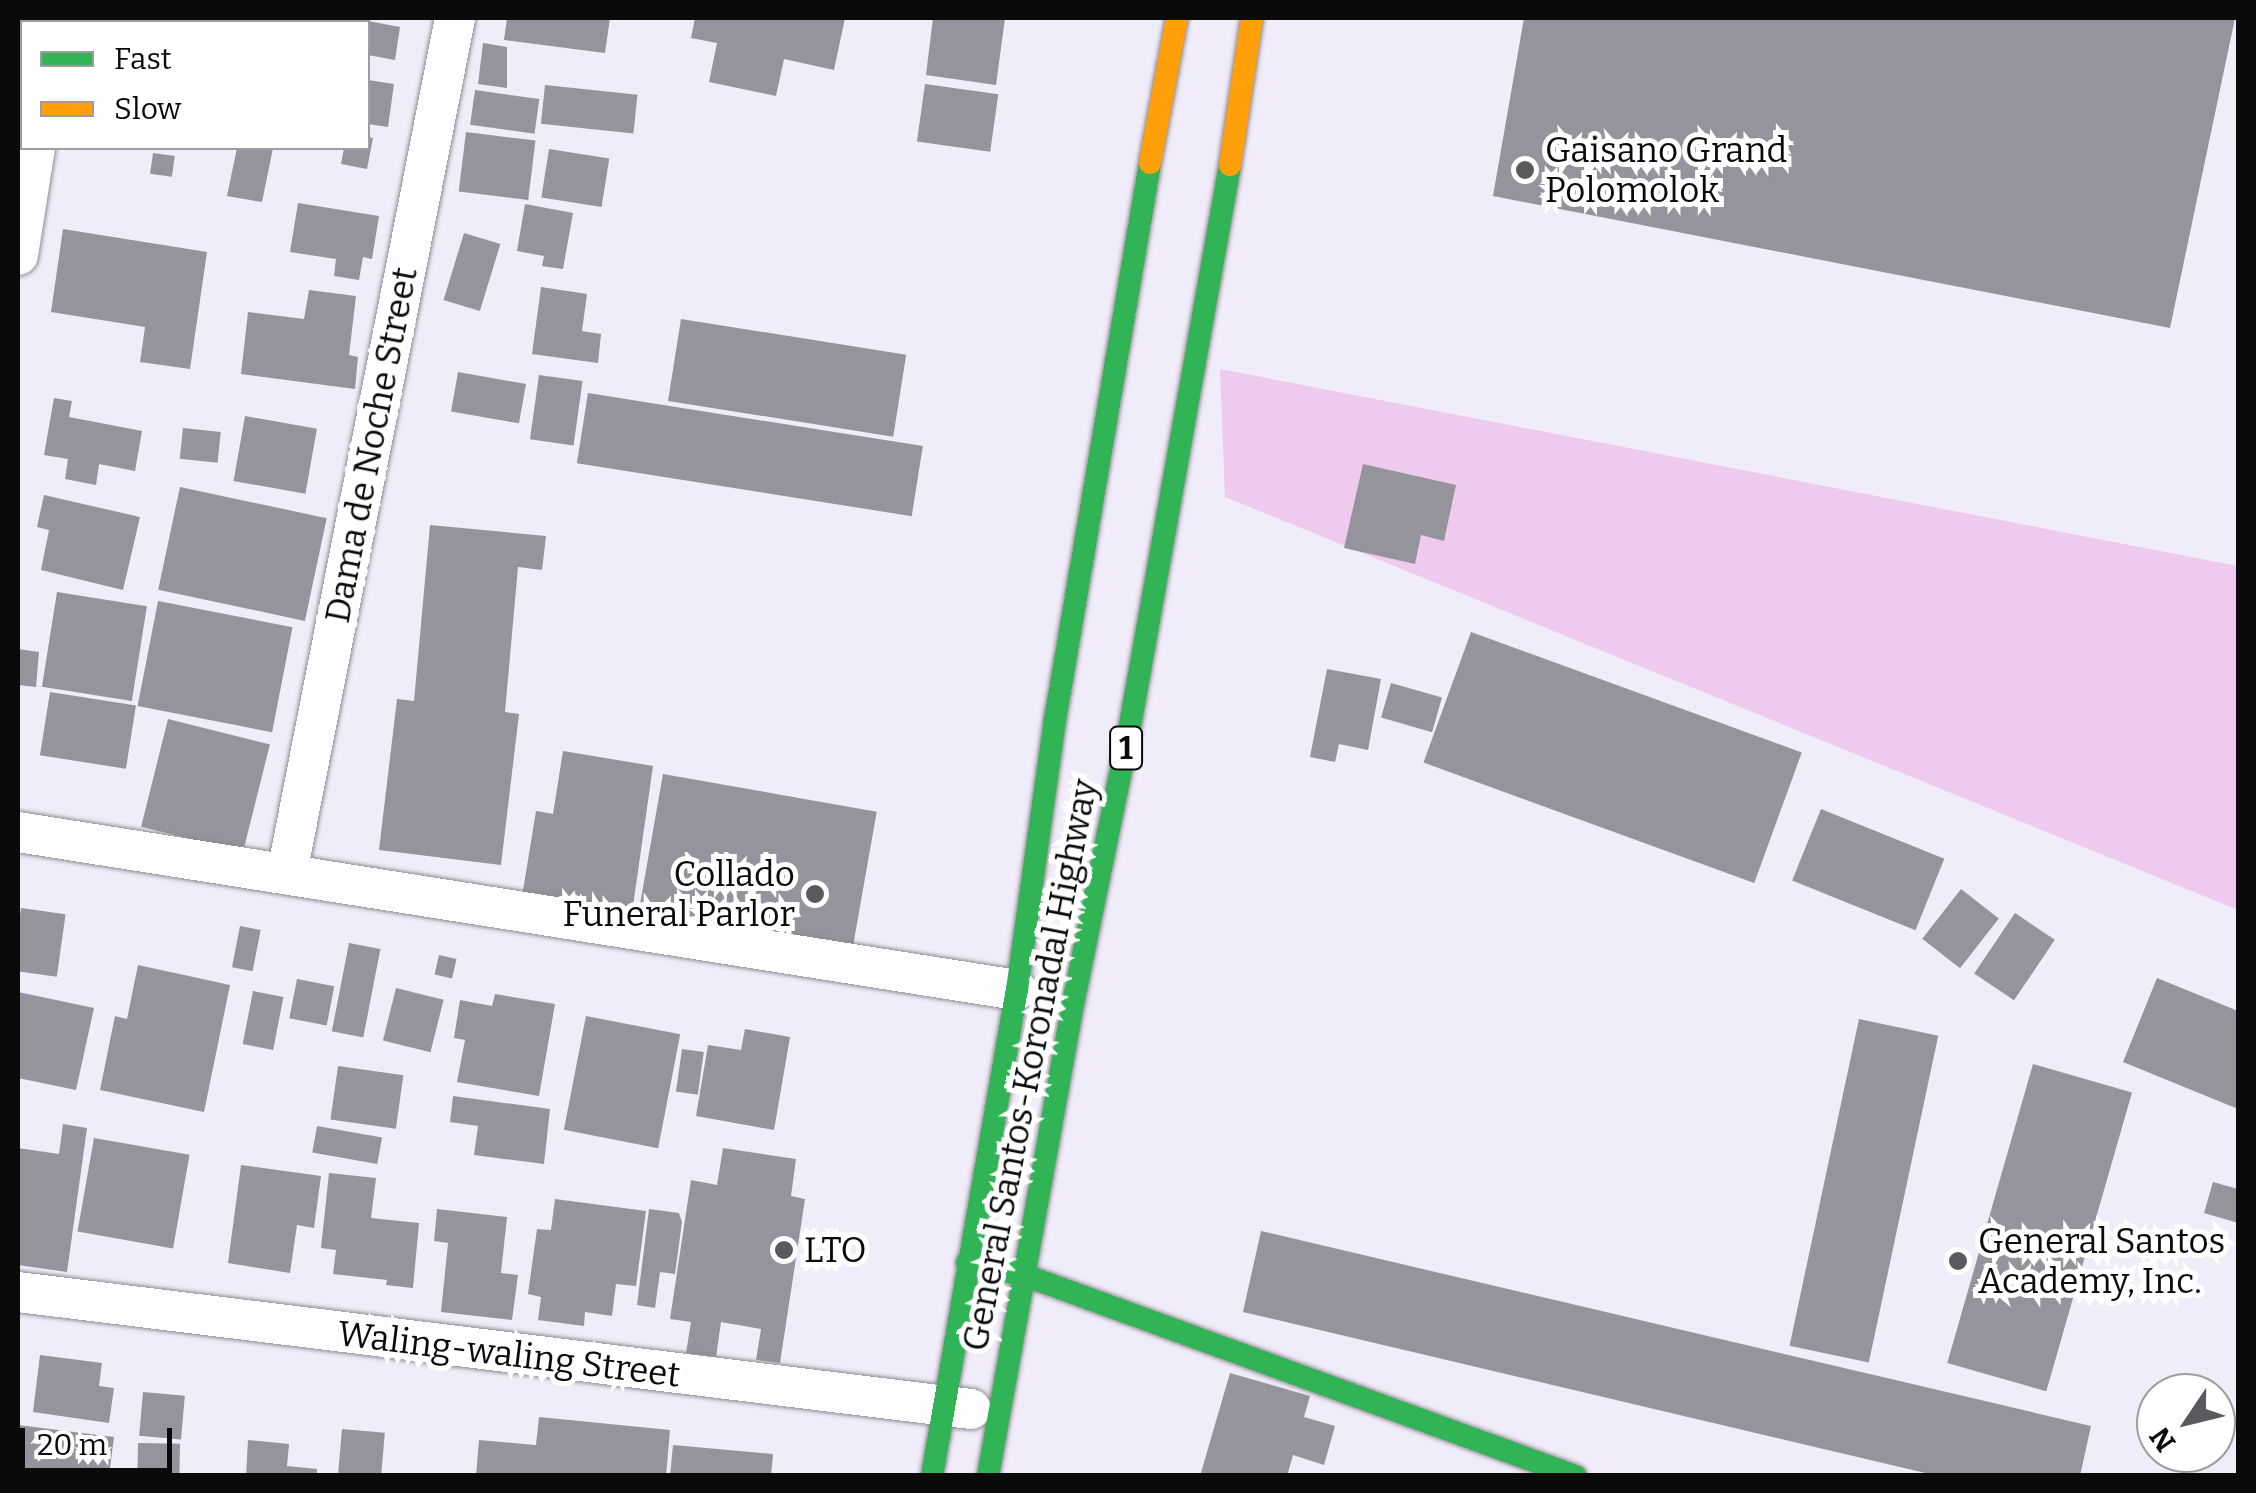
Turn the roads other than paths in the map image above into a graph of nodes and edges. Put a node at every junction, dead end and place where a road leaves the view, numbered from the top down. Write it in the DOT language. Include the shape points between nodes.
graph roads {
  1 [pos="455,18"];
  2 [pos="1177,18"];
  3 [pos="1252,18"];
  4 [pos="35,150"];
  5 [pos="18,255"];
  6 [pos="18,832"];
  7 [pos="287,873"];
  8 [pos="1017,990"];
  9 [pos="967,1264"];
  10 [pos="1024,1276"];
  11 [pos="18,1292"];
  12 [pos="942,1408"];
  13 [pos="1001,1409"];
  14 [pos="1524,1466"];
  15 [pos="932,1476"];
  16 [pos="988,1476"];
  17 [pos="1576,1476"];
  1 -- 7 [label="street, Dama de Noche Street"];
  2 -- 8 [label="main road, General Santos-Koronadal Highway" via="1054,720"];
  3 -- 10 [label="main road, General Santos-Koronadal Highway / 1" via="1128,738"];
  4 -- 5 [label="street"];
  6 -- 7 [label="street"];
  7 -- 8 [label="street"];
  8 -- 9 [label="main road, General Santos-Koronadal Highway"];
  9 -- 10 [label="main road"];
  9 -- 12 [label="main road, General Santos-Koronadal Highway"];
  10 -- 13 [label="main road, General Santos-Koronadal Highway / 1"];
  10 -- 14 [label="main road"];
  11 -- 12 [label="street, Waling-waling Street"];
  12 -- 13 [label="street, Waling-waling Street"];
  12 -- 15 [label="main road, General Santos-Koronadal Highway"];
  13 -- 16 [label="main road, General Santos-Koronadal Highway / 1"];
  14 -- 17 [label="main road"];
}
